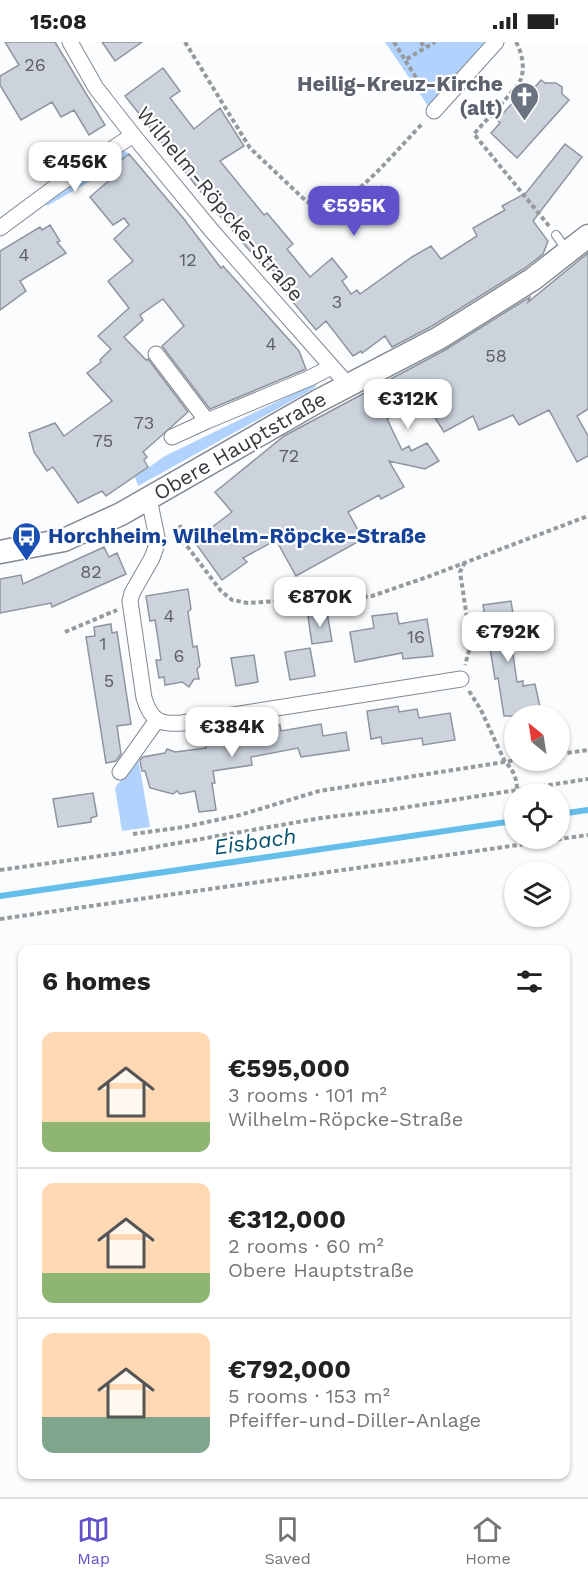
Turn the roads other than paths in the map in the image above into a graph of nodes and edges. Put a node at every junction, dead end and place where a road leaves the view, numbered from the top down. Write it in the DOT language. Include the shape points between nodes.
graph roads {
  1 [pos="70,42"];
  2 [pos="496,42"];
  3 [pos="434,111"];
  4 [pos="133,135"];
  5 [pos="0,228"];
  6 [pos="588,236"];
  7 [pos="156,354"];
  8 [pos="331,367"];
  9 [pos="348,385"];
  10 [pos="207,421"];
  11 [pos="172,437"];
  12 [pos="149,498"];
  13 [pos="0,552"];
  14 [pos="461,679"];
  15 [pos="157,720"];
  16 [pos="120,772"];
  1 -- 4 [label="street, Wilhelm-Röpcke-Straße" via="96,88"];
  2 -- 3 [label="street"];
  4 -- 5 [label="street"];
  4 -- 8 [label="street, Wilhelm-Röpcke-Straße"];
  6 -- 9 [label="main road, Obere Hauptstraße" via="562,244 488,309"];
  7 -- 10 [label="street, Obere Hauptstraße"];
  8 -- 9 [label="street, Wilhelm-Röpcke-Straße"];
  8 -- 10 [label="street, Obere Hauptstraße"];
  9 -- 12 [label="main road, Obere Hauptstraße"];
  10 -- 11 [label="street, Obere Hauptstraße"];
  12 -- 13 [label="main road, Obere Hauptstraße" via="64,540"];
  12 -- 15 [label="street" via="156,548 130,603 144,698"];
  14 -- 15 [label="street" via="182,723"];
  15 -- 16 [label="street"];
}
